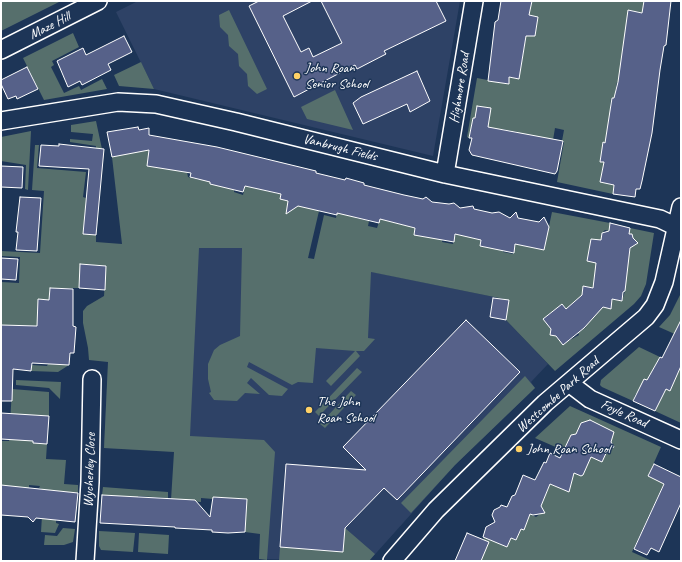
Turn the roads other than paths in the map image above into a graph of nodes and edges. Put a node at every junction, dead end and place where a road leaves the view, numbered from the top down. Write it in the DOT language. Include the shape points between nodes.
graph roads {
  1 [pos="98,1"];
  2 [pos="474,1"];
  3 [pos="1,50"];
  4 [pos="1,121"];
  5 [pos="445,174"];
  6 [pos="681,207"];
  7 [pos="679,228"];
  8 [pos="92,379"];
  9 [pos="569,383"];
  10 [pos="681,440"];
  11 [pos="85,561"];
  12 [pos="392,561"];
  1 -- 3 [label="street, Maze Hill"];
  2 -- 5 [label="street, Highmore Road"];
  4 -- 5 [label="street, Vanbrugh Fields" via="97,105 136,102 236,122"];
  5 -- 7 [label="street, Vanbrugh Fields" via="660,219"];
  6 -- 7 [label="street, Westcombe Park Road"];
  7 -- 9 [label="street, Westcombe Park Road" via="655,305 646,317"];
  8 -- 11 [label="street, Wycherley Close"];
  9 -- 10 [label="street, Foyle Road" via="590,399"];
  9 -- 12 [label="street, Westcombe Park Road" via="436,510"];
}
